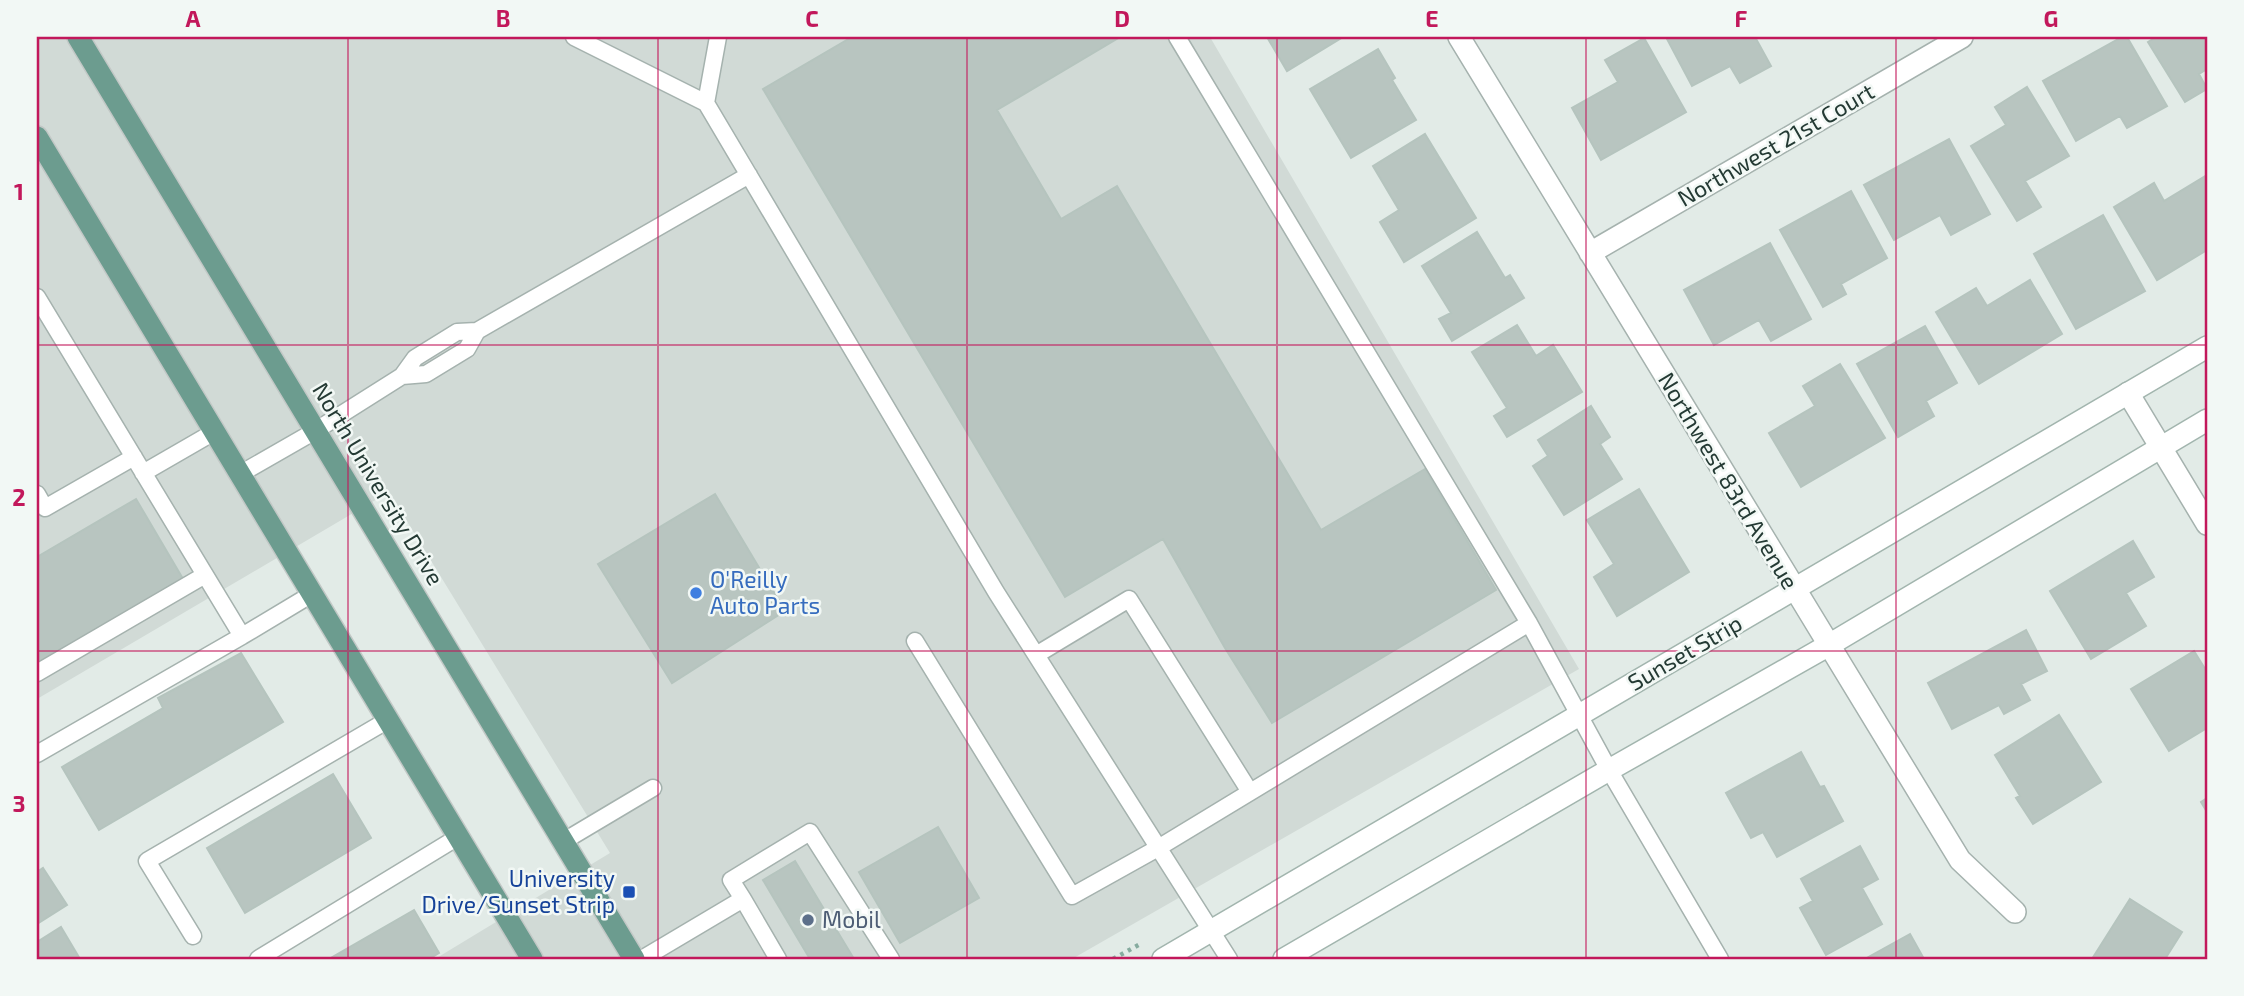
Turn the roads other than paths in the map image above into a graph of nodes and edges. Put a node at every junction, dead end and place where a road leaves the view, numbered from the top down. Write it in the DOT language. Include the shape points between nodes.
graph roads {
  1 [pos="78,37"];
  2 [pos="574,37"];
  3 [pos="718,37"];
  4 [pos="1177,37"];
  5 [pos="1459,37"];
  6 [pos="1962,37"];
  7 [pos="706,103"];
  8 [pos="37,137"];
  9 [pos="749,175"];
  10 [pos="1590,253"];
  11 [pos="37,297"];
  12 [pos="2207,347"];
  13 [pos="2129,393"];
  14 [pos="2207,420"];
  15 [pos="315,431"];
  16 [pos="214,432"];
  17 [pos="2160,448"];
  18 [pos="134,457"];
  19 [pos="143,473"];
  20 [pos="240,474"];
  21 [pos="37,494"];
  22 [pos="2207,524"];
  23 [pos="205,575"];
  24 [pos="1795,590"];
  25 [pos="312,594"];
  26 [pos="1529,623"];
  27 [pos="242,636"];
  28 [pos="915,641"];
  29 [pos="1829,645"];
  30 [pos="1036,654"];
  31 [pos="37,673"];
  32 [pos="1578,714"];
  33 [pos="388,720"];
  34 [pos="37,754"];
  35 [pos="1609,770"];
  36 [pos="653,788"];
  37 [pos="1250,792"];
  38 [pos="458,837"];
  39 [pos="564,841"];
  40 [pos="1158,848"];
  41 [pos="743,899"];
  42 [pos="2014,912"];
  43 [pos="1210,930"];
  44 [pos="193,936"];
  45 [pos="258,959"];
  46 [pos="532,959"];
  47 [pos="634,959"];
  48 [pos="642,959"];
  49 [pos="778,959"];
  50 [pos="891,959"];
  51 [pos="1163,959"];
  52 [pos="1229,959"];
  53 [pos="1284,959"];
  54 [pos="1720,959"];
  1 -- 15 [label="main road, North University Drive"];
  2 -- 7 [label="lane"];
  3 -- 7 [label="lane"];
  4 -- 26 [label="lane"];
  5 -- 10 [label="street, Northwest 83rd Avenue"];
  6 -- 10 [label="street, Northwest 21st Court"];
  7 -- 9 [label="lane"];
  8 -- 16 [label="main road"];
  9 -- 15 [label="lane" via="477,331 457,332 415,358 402,376"];
  9 -- 30 [label="lane"];
  10 -- 24 [label="street, Northwest 83rd Avenue"];
  11 -- 18 [label="lane"];
  12 -- 13 [label="street, Sunset Strip"];
  13 -- 17 [label="street"];
  13 -- 24 [label="street, Sunset Strip"];
  14 -- 17 [label="street"];
  15 -- 20 [label="lane"];
  15 -- 39 [label="main road, North University Drive"];
  16 -- 19 [label="lane"];
  16 -- 20 [label="main road"];
  17 -- 22 [label="street"];
  17 -- 29 [label="street"];
  18 -- 19 [label="lane"];
  18 -- 21 [label="lane" via="45,508"];
  19 -- 23 [label="lane"];
  20 -- 25 [label="main road"];
  23 -- 27 [label="lane"];
  23 -- 31 [label="lane"];
  24 -- 29 [label="street, Northwest 83rd Avenue"];
  24 -- 32 [label="street, Sunset Strip"];
  25 -- 27 [label="lane"];
  25 -- 33 [label="main road"];
  26 -- 32 [label="lane"];
  26 -- 37 [label="lane"];
  27 -- 34 [label="lane"];
  28 -- 40 [label="lane" via="1072,897"];
  29 -- 35 [label="street"];
  29 -- 42 [label="street, Northwest 83rd Avenue" via="1960,860"];
  30 -- 37 [label="lane" via="1129,599"];
  30 -- 40 [label="lane"];
  32 -- 35 [label="lane"];
  32 -- 43 [label="street, Sunset Strip"];
  33 -- 38 [label="main road"];
  33 -- 44 [label="lane" via="147,861"];
  35 -- 53 [label="street"];
  35 -- 54 [label="lane"];
  36 -- 39 [label="lane"];
  37 -- 40 [label="lane"];
  38 -- 45 [label="lane"];
  38 -- 46 [label="main road"];
  39 -- 47 [label="main road, North University Drive"];
  40 -- 43 [label="lane"];
  41 -- 48 [label="lane"];
  41 -- 49 [label="lane"];
  41 -- 50 [label="lane" via="731,880 810,832"];
  43 -- 51 [label="street, Sunset Strip"];
  43 -- 52 [label="lane"];
}
